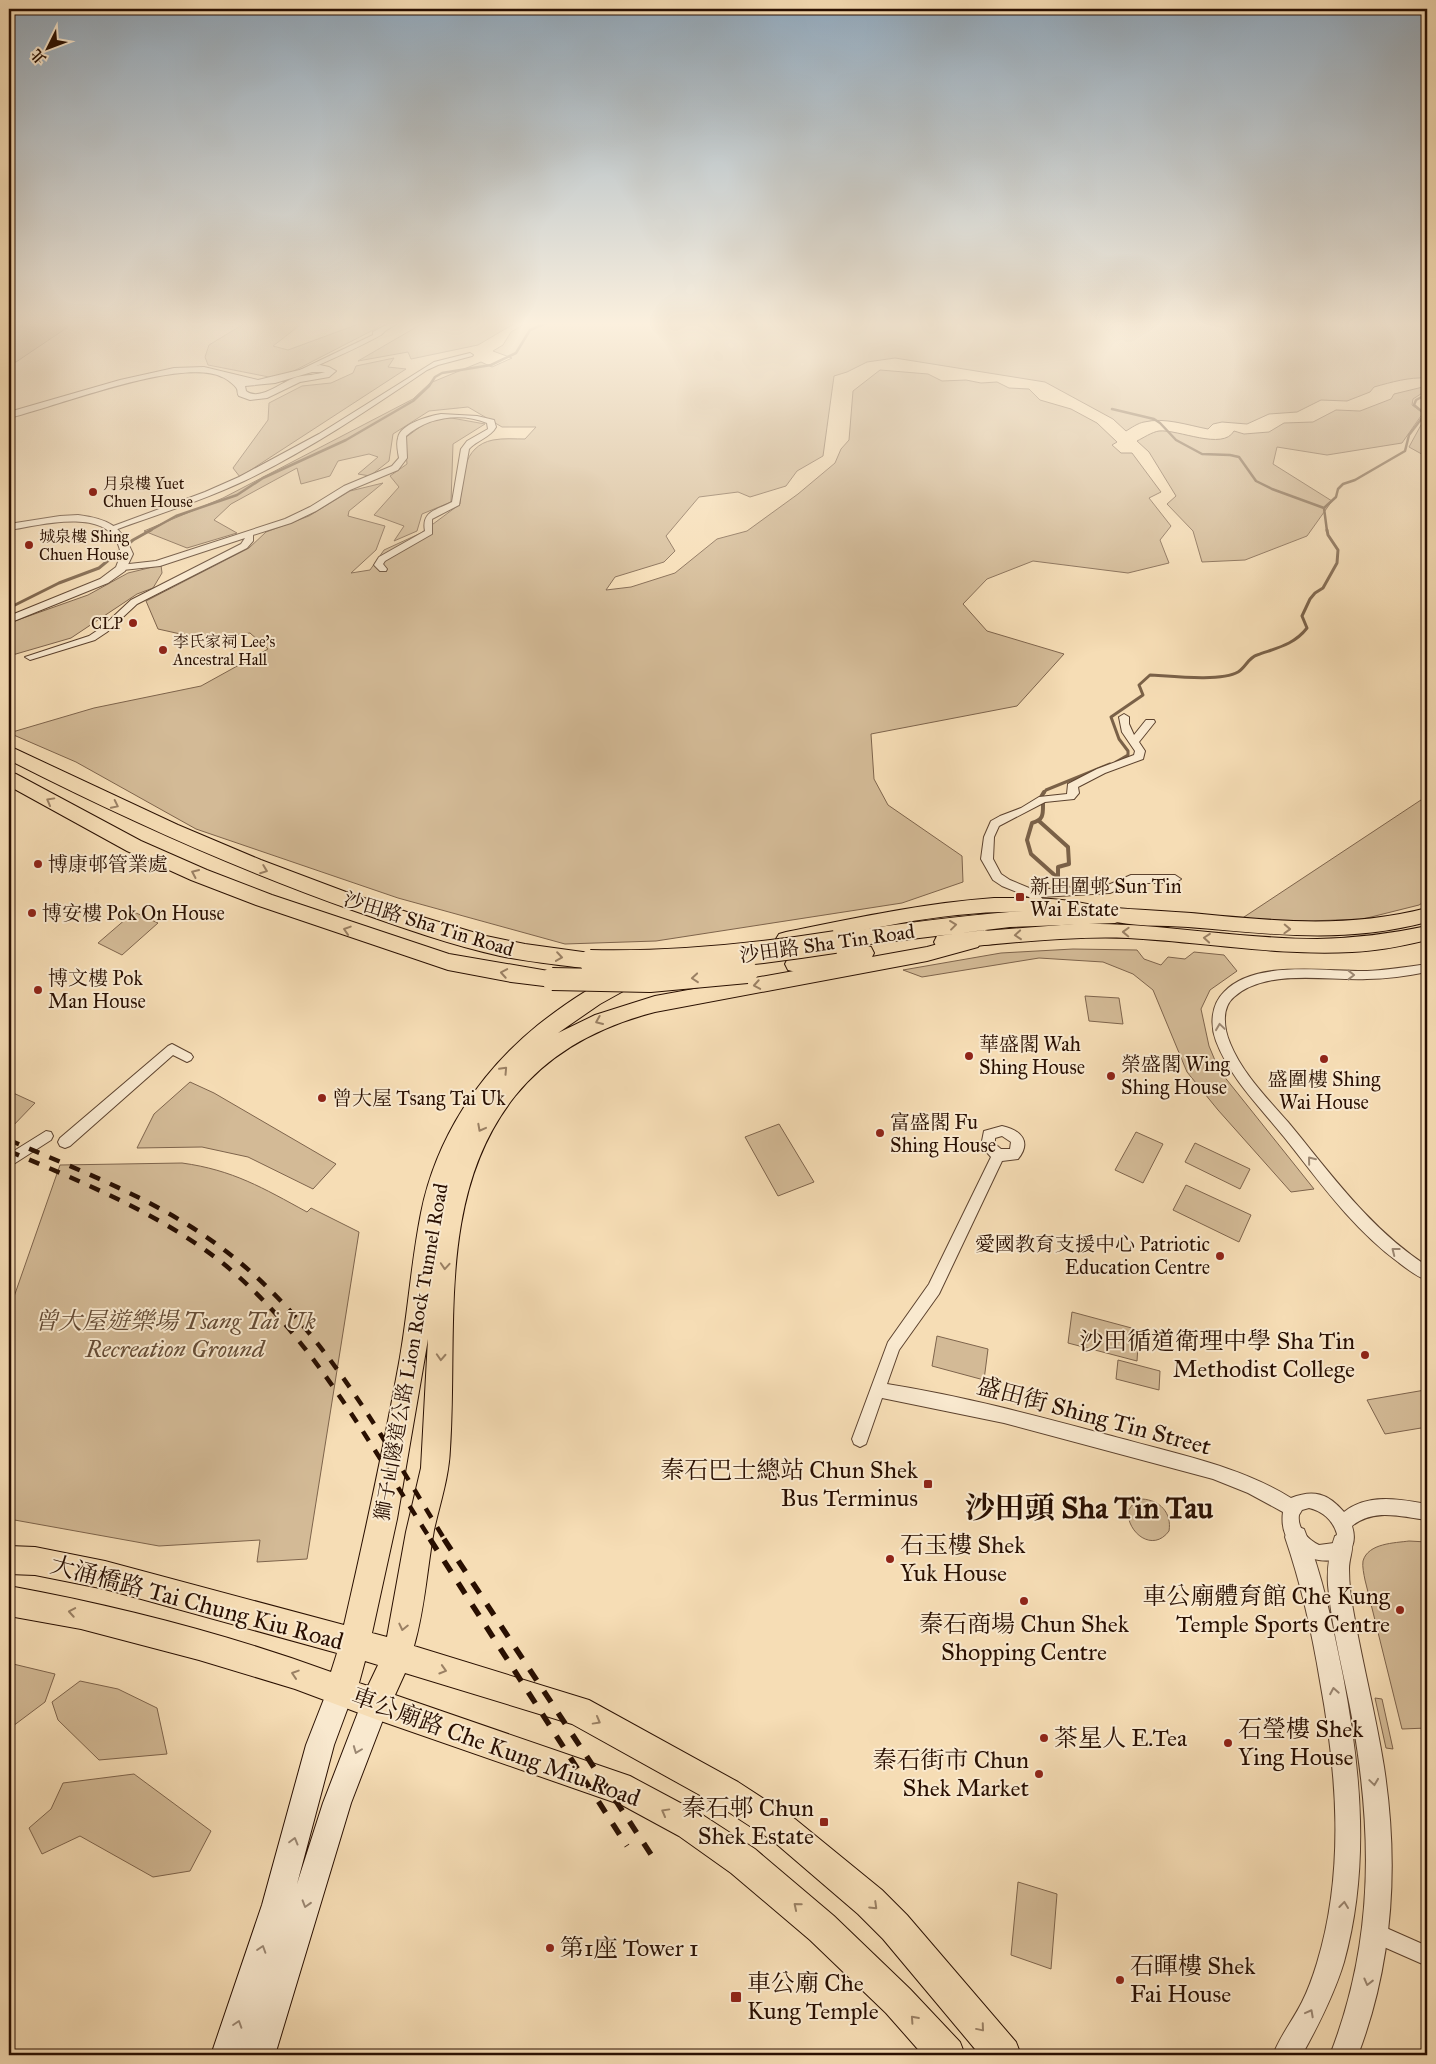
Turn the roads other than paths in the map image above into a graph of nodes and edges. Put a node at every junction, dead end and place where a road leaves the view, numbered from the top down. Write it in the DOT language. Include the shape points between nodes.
graph roads {
  1 [pos="349,418"];
  2 [pos="429,418"];
  3 [pos="480,418"];
  4 [pos="9,527"];
  5 [pos="115,531"];
  6 [pos="249,534"];
  7 [pos="127,554"];
  8 [pos="123,567"];
  9 [pos="383,568"];
  10 [pos="9,620"];
  11 [pos="30,657"];
  12 [pos="1124,717"];
  13 [pos="1150,722"];
  14 [pos="1134,741"];
  15 [pos="9,752"];
  16 [pos="9,778"];
  17 [pos="1175,879"];
  18 [pos="1037,900"];
  19 [pos="1115,915"];
  20 [pos="1427,915"];
  21 [pos="1427,933"];
  22 [pos="984,938"];
  23 [pos="1427,968"];
  24 [pos="187,1057"];
  25 [pos="46,1136"];
  26 [pos="65,1142"];
  27 [pos="998,1155"];
  28 [pos="9,1161"];
  29 [pos="1427,1274"];
  30 [pos="877,1390"];
  31 [pos="860,1438"];
  32 [pos="1292,1508"];
  33 [pos="1427,1512"];
  34 [pos="1343,1534"];
  35 [pos="1296,1536"];
  36 [pos="9,1560"];
  37 [pos="9,1601"];
  38 [pos="355,1644"];
  39 [pos="396,1656"];
  40 [pos="341,1691"];
  41 [pos="375,1704"];
  42 [pos="1375,1933"];
  43 [pos="1427,1956"];
  44 [pos="227,2055"];
  45 [pos="259,2055"];
  46 [pos="947,2055"];
  47 [pos="1003,2055"];
  48 [pos="1286,2055"];
  49 [pos="1344,2055"];
  1 -- 5 [label="street" via="223,488"];
  2 -- 6 [label="street" via="401,436 403,458 395,468 347,488 300,516"];
  3 -- 9 [label="street" via="491,422 492,427 466,449 456,503 429,517 429,532 382,559 378,565"];
  4 -- 5 [label="street" via="80,519 99,521"];
  5 -- 7 [label="street"];
  6 -- 8 [label="street" via="157,564"];
  6 -- 11 [label="street" via="246,545 131,604 96,635 74,645"];
  7 -- 8 [label="street"];
  8 -- 10 [label="street" via="97,584"];
  12 -- 14 [label="street" via="1124,724"];
  13 -- 14 [label="street"];
  14 -- 18 [label="street" via="1140,751 1134,760 1101,771 1072,786 1074,793 1070,797 1043,799 995,824 987,850 992,869 1006,884"];
  15 -- 19 [label="highway, 沙田路 Sha Tin Road, one-way, bridge" via="121,808 285,878 426,927 535,954 590,961 648,963 714,959 986,920"];
  22 -- 16 [label="highway, 沙田路 Sha Tin Road, one-way, bridge" via="674,980 552,979 448,962 340,928 200,875 134,846"];
  17 -- 18 [label="street" via="1131,879 1110,889"];
  18 -- 19 [label="main road, 獅子山隧道公路 Lion Rock Tunnel Road"];
  38 -- 18 [label="main road, 獅子山隧道公路 Lion Rock Tunnel Road, one-way" via="372,1574 412,1362 437,1193 458,1137 500,1074 557,1020 637,975 705,955 925,912"];
  19 -- 20 [label="main road, 獅子山隧道公路 Lion Rock Tunnel Road, one-way" via="1320,930 1376,926"];
  21 -- 22 [label="main road, 獅子山隧道公路 Lion Rock Tunnel Road, one-way" via="1390,941 1331,945 1117,931"];
  22 -- 39 [label="main road, 獅子山隧道公路 Lion Rock Tunnel Road, one-way" via="926,954 654,1004 618,1014 584,1028 550,1050 502,1094 470,1150 451,1211 445,1266 435,1469"];
  29 -- 23 [label="street, one-way" via="1387,1245 1341,1198 1250,1086 1224,1044 1219,1028 1222,1003 1230,993 1265,978 1366,975"];
  24 -- 26 [label="street" via="172,1049"];
  25 -- 28 [label="street"];
  27 -- 30 [label="street" via="934,1290 893,1347"];
  30 -- 31 [label="street"];
  30 -- 32 [label="street, 盛田街 Shing Tin Street" via="921,1396 1213,1471 1267,1492"];
  32 -- 34 [label="street" via="1303,1500 1314,1500 1332,1509"];
  32 -- 35 [label="street" via="1290,1521"];
  33 -- 34 [label="street" via="1378,1506 1352,1514"];
  34 -- 35 [label="street" via="1335,1552 1319,1553 1303,1545"];
  34 -- 42 [label="street, one-way" via="1338,1569 1342,1605 1377,1810"];
  48 -- 35 [label="street, one-way" via="1315,2004 1334,1952 1344,1907 1350,1818 1334,1690 1316,1600"];
  36 -- 38 [label="main road, 大涌橋路 Tai Chung Kiu Road" via="35,1561 105,1575"];
  40 -- 37 [label="main road, 大涌橋路 Tai Chung Kiu Road, one-way" via="200,1645 81,1614"];
  38 -- 39 [label="main road"];
  38 -- 40 [label="main road, 獅子山隧道公路 Lion Rock Tunnel Road"];
  39 -- 41 [label="main road, 獅子山隧道公路 Lion Rock Tunnel Road"];
  39 -- 47 [label="main road, one-way" via="578,1711 766,1818 863,1896 896,1927"];
  40 -- 41 [label="main road, 車公廟路 Che Kung Miu Road"];
  44 -- 40 [label="main road, 獅子山隧道公路 Lion Rock Tunnel Road, one-way" via="277,1905 320,1745"];
  41 -- 45 [label="main road, 獅子山隧道公路 Lion Rock Tunnel Road, one-way" via="337,1803"];
  46 -- 41 [label="main road, 車公廟路 Che Kung Miu Road, one-way" via="898,2001 822,1928 743,1861 690,1826 630,1792"];
  42 -- 43 [label="street"];
  42 -- 49 [label="street, one-way" via="1370,1976 1355,2030"];
}
